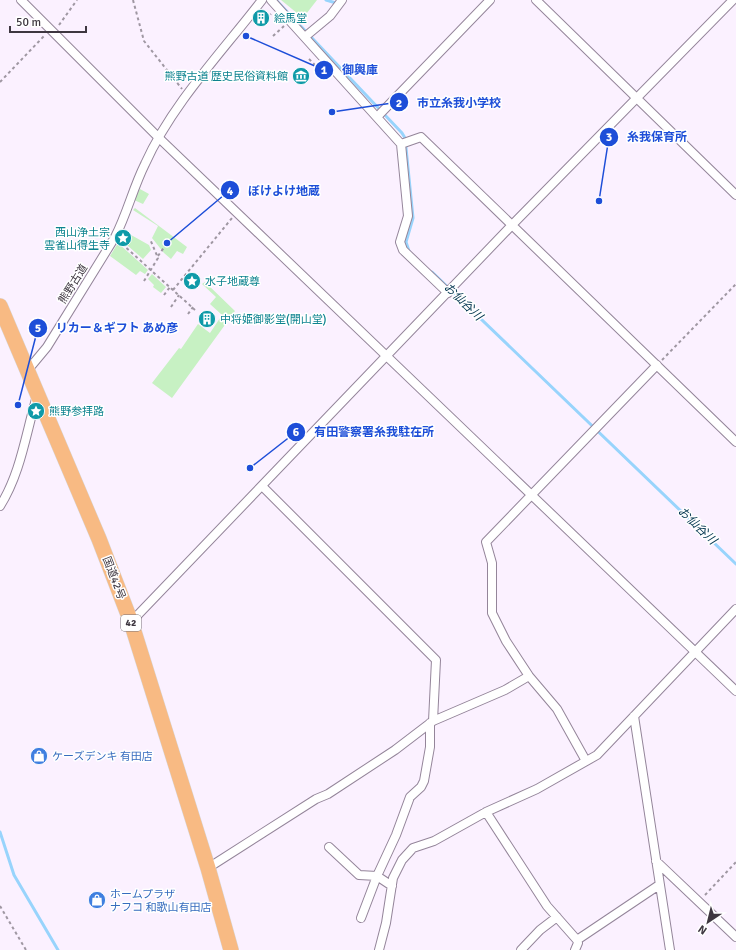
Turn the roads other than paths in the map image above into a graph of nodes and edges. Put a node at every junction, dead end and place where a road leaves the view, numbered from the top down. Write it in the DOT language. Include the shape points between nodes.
graph roads {
  1 [pos="20,0"];
  2 [pos="262,0"];
  3 [pos="271,0"];
  4 [pos="342,0"];
  5 [pos="490,0"];
  6 [pos="536,0"];
  7 [pos="733,0"];
  8 [pos="306,36"];
  9 [pos="636,99"];
  10 [pos="378,116"];
  11 [pos="159,138"];
  12 [pos="401,144"];
  13 [pos="736,195"];
  14 [pos="512,225"];
  15 [pos="448,293"];
  16 [pos="0,306"];
  17 [pos="387,356"];
  18 [pos="657,365"];
  19 [pos="27,371"];
  20 [pos="37,396"];
  21 [pos="736,442"];
  22 [pos="262,486"];
  23 [pos="531,495"];
  24 [pos="0,506"];
  25 [pos="736,609"];
  26 [pos="131,622"];
  27 [pos="695,652"];
  28 [pos="529,676"];
  29 [pos="736,692"];
  30 [pos="634,716"];
  31 [pos="431,722"];
  32 [pos="586,762"];
  33 [pos="486,812"];
  34 [pos="329,847"];
  35 [pos="656,861"];
  36 [pos="208,868"];
  37 [pos="377,876"];
  38 [pos="660,885"];
  39 [pos="392,886"];
  40 [pos="557,916"];
  41 [pos="361,918"];
  42 [pos="736,936"];
  43 [pos="577,940"];
  44 [pos="231,950"];
  45 [pos="379,950"];
  46 [pos="520,950"];
  47 [pos="575,950"];
  48 [pos="670,950"];
  1 -- 11 [label="street"];
  2 -- 11 [label="street, 熊野古道" via="186,94"];
  3 -- 8 [label="street"];
  4 -- 8 [label="street" via="330,16"];
  5 -- 10 [label="street"];
  6 -- 9 [label="street"];
  7 -- 9 [label="street"];
  8 -- 10 [label="street"];
  9 -- 13 [label="street"];
  9 -- 14 [label="street"];
  10 -- 12 [label="street"];
  11 -- 17 [label="street"];
  11 -- 19 [label="street, 熊野古道" via="145,163 115,237 47,347"];
  12 -- 14 [label="street" via="421,137"];
  12 -- 15 [label="street" via="408,216 400,242 403,250"];
  14 -- 15 [label="street"];
  14 -- 18 [label="street"];
  15 -- 17 [label="street"];
  16 -- 19 [label="highway, 国道42号 / 42"];
  17 -- 22 [label="street"];
  17 -- 23 [label="street"];
  18 -- 21 [label="street"];
  18 -- 23 [label="street"];
  19 -- 20 [label="highway, 国道42号 / 42"];
  20 -- 24 [label="street" via="22,454 11,486"];
  20 -- 26 [label="highway, 国道42号 / 42" via="99,539"];
  22 -- 26 [label="street"];
  22 -- 31 [label="street" via="436,660"];
  23 -- 27 [label="street"];
  23 -- 28 [label="street" via="486,542 492,563 492,613 506,641"];
  25 -- 27 [label="street"];
  26 -- 36 [label="highway, 国道42号 / 42"];
  27 -- 29 [label="street"];
  27 -- 30 [label="street"];
  28 -- 31 [label="street" via="505,690"];
  28 -- 32 [label="street" via="557,709"];
  30 -- 32 [label="street" via="597,755"];
  30 -- 35 [label="street"];
  31 -- 36 [label="street" via="389,754 328,794 316,799"];
  31 -- 37 [label="street" via="424,781 410,798"];
  32 -- 33 [label="street" via="537,789"];
  33 -- 39 [label="street" via="434,841 412,848 402,860"];
  33 -- 40 [label="street" via="547,906"];
  34 -- 37 [label="street" via="359,875"];
  35 -- 38 [label="street"];
  35 -- 42 [label="street"];
  36 -- 44 [label="highway, 国道42号 / 42"];
  37 -- 39 [label="street"];
  37 -- 41 [label="street"];
  38 -- 43 [label="street"];
  38 -- 48 [label="street"];
  39 -- 45 [label="street"];
  40 -- 43 [label="street"];
  40 -- 46 [label="street"];
  43 -- 47 [label="street"];
}
